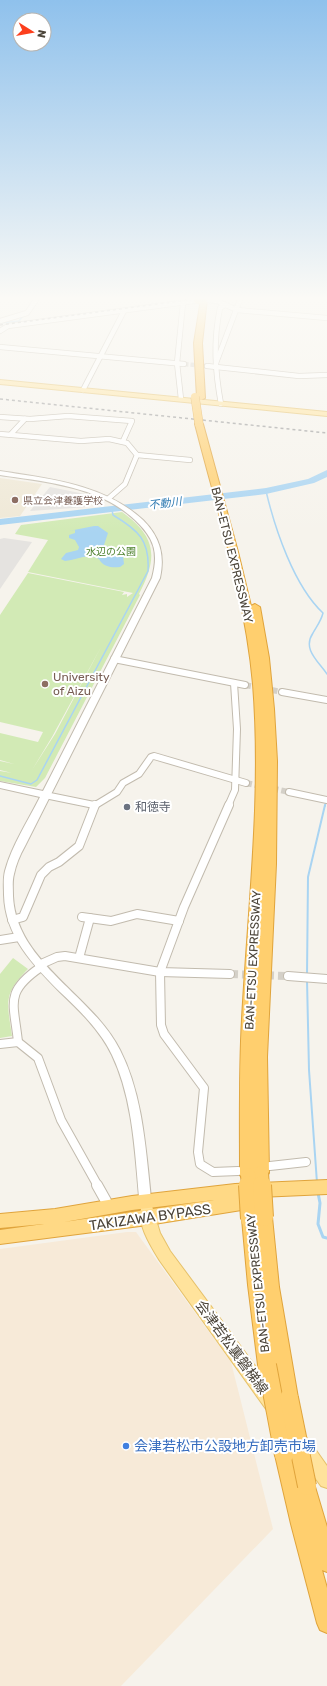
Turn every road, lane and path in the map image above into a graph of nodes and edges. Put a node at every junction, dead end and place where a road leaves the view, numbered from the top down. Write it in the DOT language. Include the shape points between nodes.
graph roads {
  1 [pos="90,376"];
  2 [pos="178,376"];
  3 [pos="198,376"];
  4 [pos="216,376"];
  5 [pos="301,376"];
  6 [pos="312,376"];
  7 [pos="0,382"];
  8 [pos="83,390"];
  9 [pos="181,399"];
  10 [pos="221,404"];
  11 [pos="327,414"];
  12 [pos="0,417"];
  13 [pos="25,419"];
  14 [pos="0,434"];
  15 [pos="11,434"];
  16 [pos="123,441"];
  17 [pos="137,455"];
  18 [pos="190,460"];
  19 [pos="0,473"];
  20 [pos="109,498"];
  21 [pos="114,658"];
  22 [pos="234,683"];
  23 [pos="246,684"];
  24 [pos="282,692"];
  25 [pos="327,700"];
  26 [pos="235,780"];
  27 [pos="246,783"];
  28 [pos="0,785"];
  29 [pos="289,792"];
  30 [pos="45,795"];
  31 [pos="327,800"];
  32 [pos="94,805"];
  33 [pos="82,917"];
  34 [pos="90,918"];
  35 [pos="12,920"];
  36 [pos="179,921"];
  37 [pos="18,937"];
  38 [pos="0,940"];
  39 [pos="79,958"];
  40 [pos="40,966"];
  41 [pos="160,972"];
  42 [pos="230,974"];
  43 [pos="288,976"];
  44 [pos="327,979"];
  45 [pos="18,1042"];
  46 [pos="0,1044"];
  47 [pos="306,1162"];
  48 [pos="254,1171"];
  49 [pos="327,1187"];
  50 [pos="106,1201"];
  51 [pos="147,1210"];
  52 [pos="257,1218"];
  53 [pos="0,1221"];
  54 [pos="0,1237"];
  55 [pos="327,1480"];
  56 [pos="327,1563"];
  57 [pos="327,1623"];
  1 -- 8 [label="street"];
  2 -- 9 [label="street"];
  3 -- 48 [label="highway, BAN-ETSU EXPRESSWAY" via="198,398 203,424 247,608 255,653 260,717 261,819 249,1026"];
  4 -- 10 [label="street"];
  5 -- 6 [label="street"];
  7 -- 8 [label="main road"];
  8 -- 9 [label="main road"];
  9 -- 10 [label="main road"];
  10 -- 11 [label="main road"];
  12 -- 13 [label="street"];
  13 -- 15 [label="street"];
  13 -- 16 [label="street" via="68,416 132,421"];
  14 -- 15 [label="street"];
  15 -- 16 [label="street" via="67,440"];
  16 -- 17 [label="street"];
  17 -- 18 [label="street"];
  17 -- 20 [label="street" via="126,484"];
  19 -- 20 [label="street" via="62,483"];
  20 -- 21 [label="street" via="120,504 154,536 159,550 160,565 156,578"];
  21 -- 22 [label="street"];
  21 -- 30 [label="street"];
  22 -- 23 [label="street"];
  22 -- 26 [label="street" via="237,729"];
  24 -- 25 [label="street"];
  26 -- 27 [label="street"];
  26 -- 32 [label="street" via="154,756 139,774 123,783 117,792"];
  26 -- 36 [label="street" via="229,803"];
  28 -- 30 [label="street"];
  29 -- 31 [label="street"];
  30 -- 32 [label="street"];
  30 -- 35 [label="street" via="9,874 8,898"];
  32 -- 35 [label="street" via="79,846 41,875 23,917"];
  33 -- 34 [label="street"];
  34 -- 36 [label="street" via="111,921 137,914"];
  34 -- 39 [label="street"];
  35 -- 37 [label="street"];
  36 -- 41 [label="street"];
  37 -- 38 [label="street"];
  37 -- 40 [label="street"];
  39 -- 40 [label="street" via="57,956"];
  39 -- 41 [label="street"];
  40 -- 45 [label="street" via="24,978 12,996"];
  40 -- 51 [label="street" via="96,1022 121,1062 128,1085"];
  41 -- 42 [label="street"];
  41 -- 48 [label="street" via="161,1026 164,1034 204,1088 198,1152 200,1164 210,1173 216,1174"];
  43 -- 44 [label="street"];
  45 -- 46 [label="street"];
  45 -- 50 [label="street" via="38,1058 61,1120"];
  47 -- 48 [label="street"];
  48 -- 52 [label="highway, BAN-ETSU EXPRESSWAY, bridge"];
  49 -- 51 [label="highway, TAKIZAWA BYPASS" via="298,1190 242,1204"];
  51 -- 53 [label="highway, TAKIZAWA BYPASS"];
  51 -- 54 [label="highway, TAKIZAWA BYPASS"];
  51 -- 55 [label="main road, 会津若松裏磐梯線" via="153,1236 165,1256"];
  52 -- 56 [label="highway, BAN-ETSU EXPRESSWAY, bridge" via="289,1398 307,1486"];
  52 -- 57 [label="highway, BAN-ETSU EXPRESSWAY, bridge" via="256,1285 267,1365 284,1455"];
}
